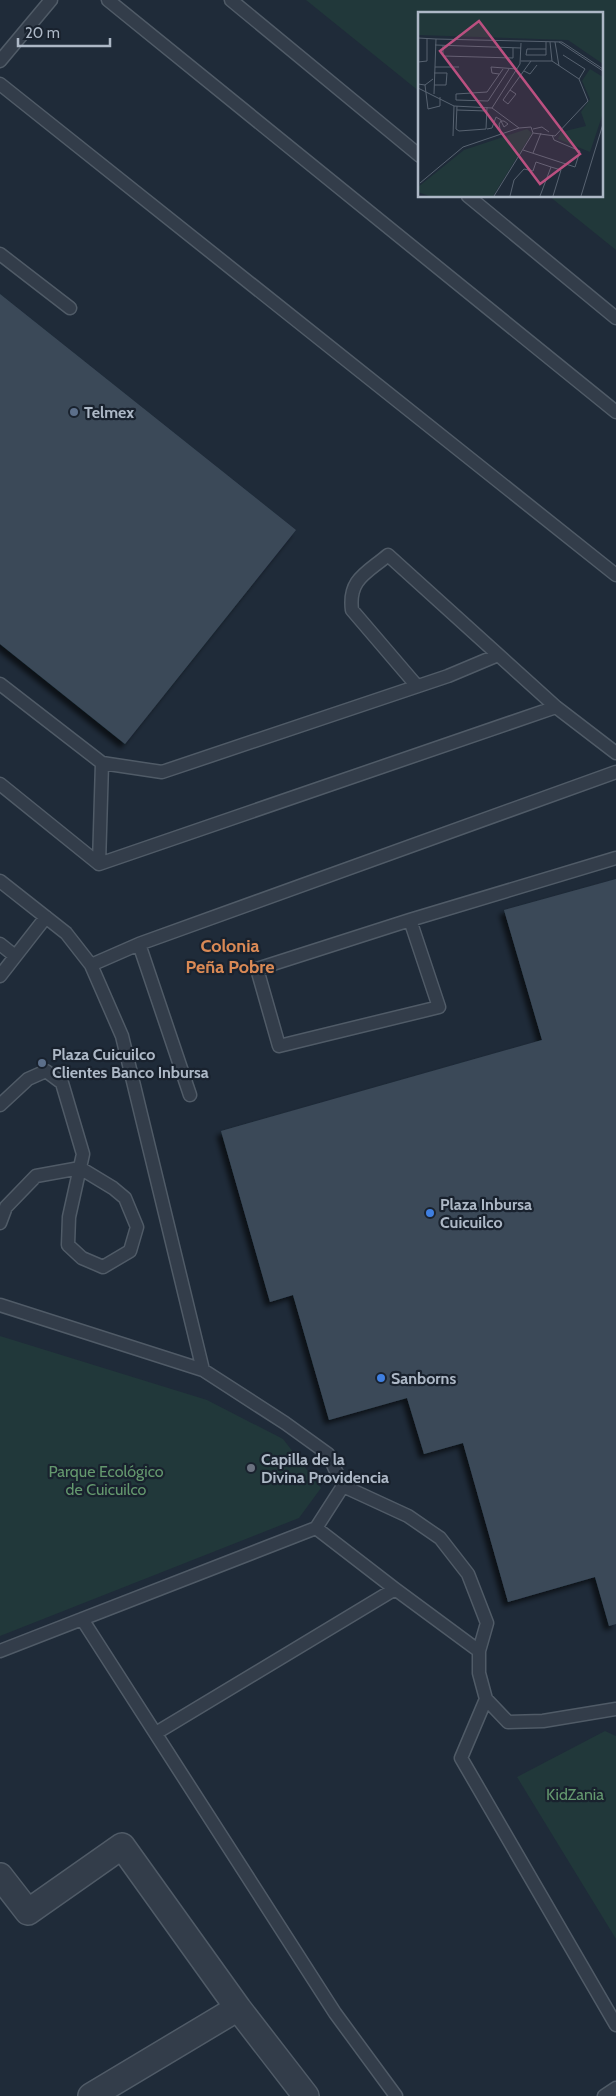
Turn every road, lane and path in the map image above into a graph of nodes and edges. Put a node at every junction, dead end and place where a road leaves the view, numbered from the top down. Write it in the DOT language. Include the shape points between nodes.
graph roads {
  1 [pos="51,0"];
  2 [pos="108,0"];
  3 [pos="230,0"];
  4 [pos="0,61"];
  5 [pos="0,84"];
  6 [pos="418,154"];
  7 [pos="470,198"];
  8 [pos="0,254"];
  9 [pos="70,308"];
  10 [pos="616,318"];
  11 [pos="616,412"];
  12 [pos="616,575"];
  13 [pos="498,655"];
  14 [pos="0,684"];
  15 [pos="417,686"];
  16 [pos="556,707"];
  17 [pos="616,753"];
  18 [pos="102,763"];
  19 [pos="616,772"];
  20 [pos="0,784"];
  21 [pos="616,858"];
  22 [pos="99,864"];
  23 [pos="0,880"];
  24 [pos="46,917"];
  25 [pos="410,920"];
  26 [pos="0,944"];
  27 [pos="139,944"];
  28 [pos="15,956"];
  29 [pos="91,965"];
  30 [pos="0,976"];
  31 [pos="190,1095"];
  32 [pos="0,1105"];
  33 [pos="80,1168"];
  34 [pos="0,1223"];
  35 [pos="0,1305"];
  36 [pos="203,1370"];
  37 [pos="343,1486"];
  38 [pos="316,1528"];
  39 [pos="395,1589"];
  40 [pos="82,1619"];
  41 [pos="0,1651"];
  42 [pos="479,1651"];
  43 [pos="486,1699"];
  44 [pos="616,1709"];
  45 [pos="156,1733"];
  46 [pos="0,1876"];
  47 [pos="238,2008"];
  48 [pos="616,2025"];
  49 [pos="616,2088"];
  50 [pos="91,2096"];
  51 [pos="306,2096"];
  52 [pos="396,2096"];
  53 [pos="604,2096"];
  1 -- 4 [label="lane"];
  2 -- 11 [label="lane"];
  3 -- 6 [label="lane"];
  5 -- 12 [label="lane"];
  7 -- 10 [label="lane"];
  8 -- 9 [label="lane"];
  13 -- 15 [label="lane"];
  13 -- 15 [label="lane" via="388,555 354,584 352,610"];
  13 -- 16 [label="lane"];
  14 -- 18 [label="lane"];
  15 -- 18 [label="lane" via="162,772"];
  16 -- 17 [label="lane"];
  16 -- 22 [label="lane"];
  18 -- 22 [label="lane"];
  19 -- 27 [label="lane"];
  20 -- 22 [label="lane"];
  21 -- 25 [label="lane"];
  23 -- 24 [label="lane"];
  24 -- 28 [label="lane"];
  24 -- 29 [label="lane" via="66,932"];
  25 -- 25 [label="lane" via="439,1007 279,1046 257,969"];
  26 -- 28 [label="lane"];
  27 -- 29 [label="lane"];
  27 -- 31 [label="lane"];
  28 -- 30 [label="lane"];
  29 -- 36 [label="lane" via="122,1036"];
  32 -- 33 [label="lane" via="28,1079 46,1071 62,1084 83,1154"];
  33 -- 33 [label="lane" via="125,1198 137,1227 130,1250 103,1267 82,1258 68,1245 69,1217"];
  33 -- 34 [label="lane" via="36,1176 6,1207"];
  35 -- 36 [label="lane"];
  36 -- 37 [label="lane" via="328,1454"];
  37 -- 38 [label="lane"];
  37 -- 42 [label="lane" via="408,1516 440,1538 468,1574 488,1623"];
  38 -- 39 [label="lane"];
  38 -- 40 [label="lane"];
  39 -- 42 [label="lane"];
  39 -- 45 [label="lane"];
  40 -- 41 [label="lane"];
  40 -- 45 [label="lane"];
  42 -- 43 [label="lane" via="479,1673"];
  43 -- 44 [label="lane" via="508,1722 543,1721"];
  43 -- 48 [label="lane" via="461,1758"];
  45 -- 52 [label="lane" via="335,2013"];
  46 -- 47 [label="street" via="28,1912 122,1846"];
  47 -- 50 [label="street"];
  47 -- 51 [label="street"];
  49 -- 53 [label="lane"];
}
